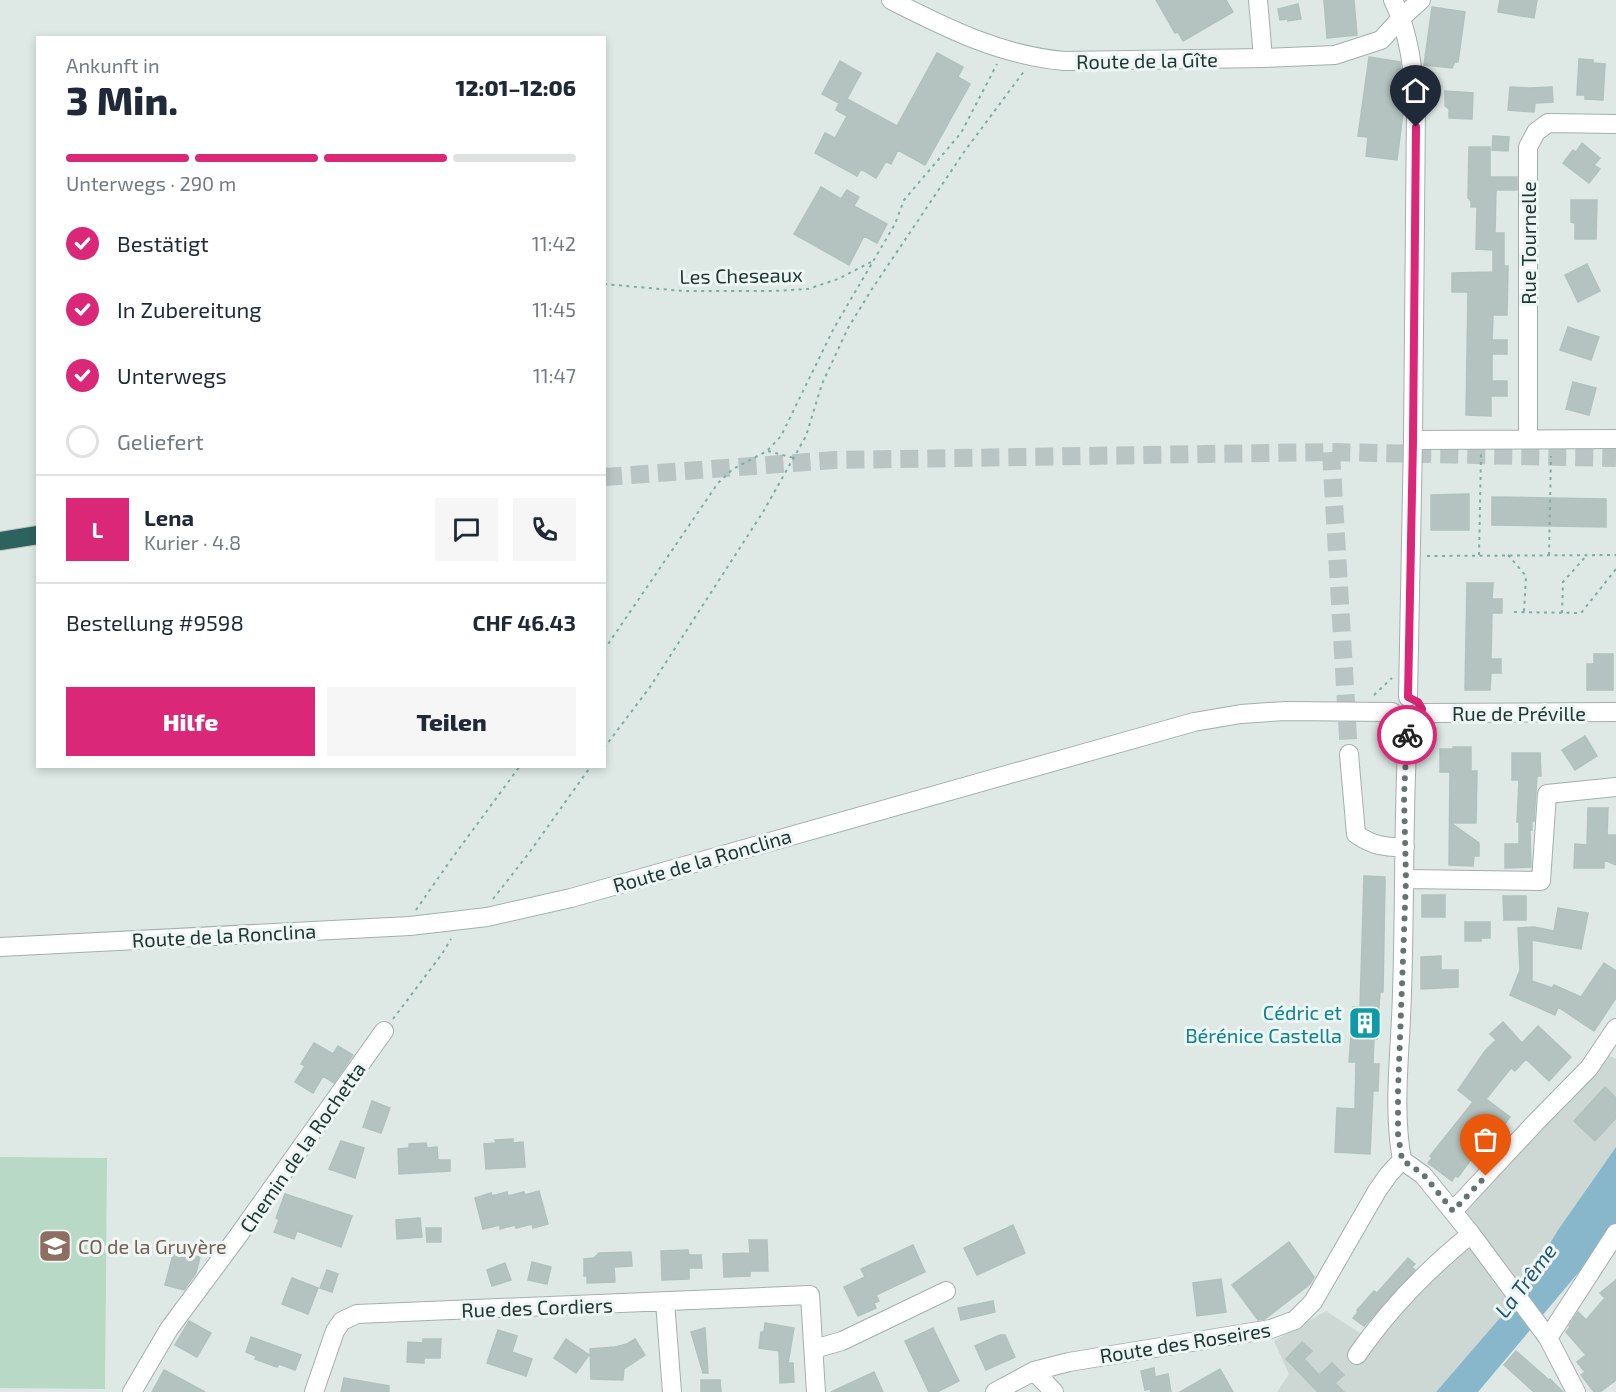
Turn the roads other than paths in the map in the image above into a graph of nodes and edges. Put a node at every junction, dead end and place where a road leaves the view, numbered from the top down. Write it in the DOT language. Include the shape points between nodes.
graph roads {
  1 [pos="891,0"];
  2 [pos="1258,0"];
  3 [pos="1393,0"];
  4 [pos="1421,0"];
  5 [pos="1402,17"];
  6 [pos="1263,58"];
  7 [pos="1616,124"];
  8 [pos="1528,438"];
  9 [pos="1616,439"];
  10 [pos="1413,440"];
  11 [pos="36,535"];
  12 [pos="0,541"];
  13 [pos="1408,697"];
  14 [pos="1392,712"];
  15 [pos="1616,712"];
  16 [pos="1423,713"];
  17 [pos="1408,727"];
  18 [pos="1349,754"];
  19 [pos="1616,787"];
  20 [pos="1405,847"];
  21 [pos="1406,879"];
  22 [pos="0,947"];
  23 [pos="1616,1028"];
  24 [pos="384,1031"];
  25 [pos="1402,1160"];
  26 [pos="1453,1211"];
  27 [pos="1616,1233"];
  28 [pos="1471,1234"];
  29 [pos="946,1291"];
  30 [pos="665,1302"];
  31 [pos="1546,1335"];
  32 [pos="814,1348"];
  33 [pos="1357,1355"];
  34 [pos="1034,1371"];
  35 [pos="132,1392"];
  36 [pos="314,1392"];
  37 [pos="672,1392"];
  38 [pos="816,1392"];
  39 [pos="995,1392"];
  40 [pos="1054,1392"];
  41 [pos="1576,1392"];
  1 -- 6 [label="street, Route de la Gîte" via="943,26 1034,58"];
  2 -- 6 [label="street"];
  3 -- 5 [label="street"];
  4 -- 5 [label="street, Route de la Gîte"];
  5 -- 6 [label="street, Route de la Gîte" via="1381,40 1335,55"];
  5 -- 10 [label="street" via="1412,61 1416,108"];
  7 -- 8 [label="street, Rue Tournelle" via="1548,123 1536,132 1527,147"];
  8 -- 9 [label="street"];
  8 -- 10 [label="street"];
  10 -- 13 [label="street"];
  11 -- 12 [label="highway"];
  13 -- 14 [label="street" via="1396,701"];
  13 -- 16 [label="street" via="1418,702"];
  14 -- 17 [label="street" via="1396,723"];
  14 -- 22 [label="street, Route de la Ronclina" via="1285,711 1194,722 571,898 487,917 410,926"];
  15 -- 16 [label="street, Rue de Préville"];
  16 -- 17 [label="street" via="1420,721"];
  17 -- 20 [label="street"];
  18 -- 20 [label="street" via="1356,834 1385,847"];
  19 -- 21 [label="street" via="1547,794 1541,881"];
  20 -- 21 [label="street"];
  21 -- 25 [label="street" via="1398,1091"];
  23 -- 26 [label="street" via="1589,1068"];
  24 -- 35 [label="street, Chemin de la Rochetta" via="169,1329"];
  25 -- 26 [label="street" via="1423,1174"];
  25 -- 34 [label="street, Route des Roseires" via="1377,1191 1312,1302 1295,1320 1271,1329 1101,1356"];
  26 -- 28 [label="street"];
  27 -- 31 [label="street"];
  28 -- 31 [label="street"];
  28 -- 33 [label="street" via="1377,1326"];
  29 -- 32 [label="street" via="842,1341"];
  30 -- 32 [label="street, Rue des Cordiers" via="810,1295"];
  30 -- 36 [label="street, Rue des Cordiers" via="357,1314 342,1321 335,1331"];
  30 -- 37 [label="street"];
  31 -- 41 [label="street"];
  32 -- 38 [label="street"];
  34 -- 39 [label="street, Route des Roseires"];
  34 -- 40 [label="street"];
}
